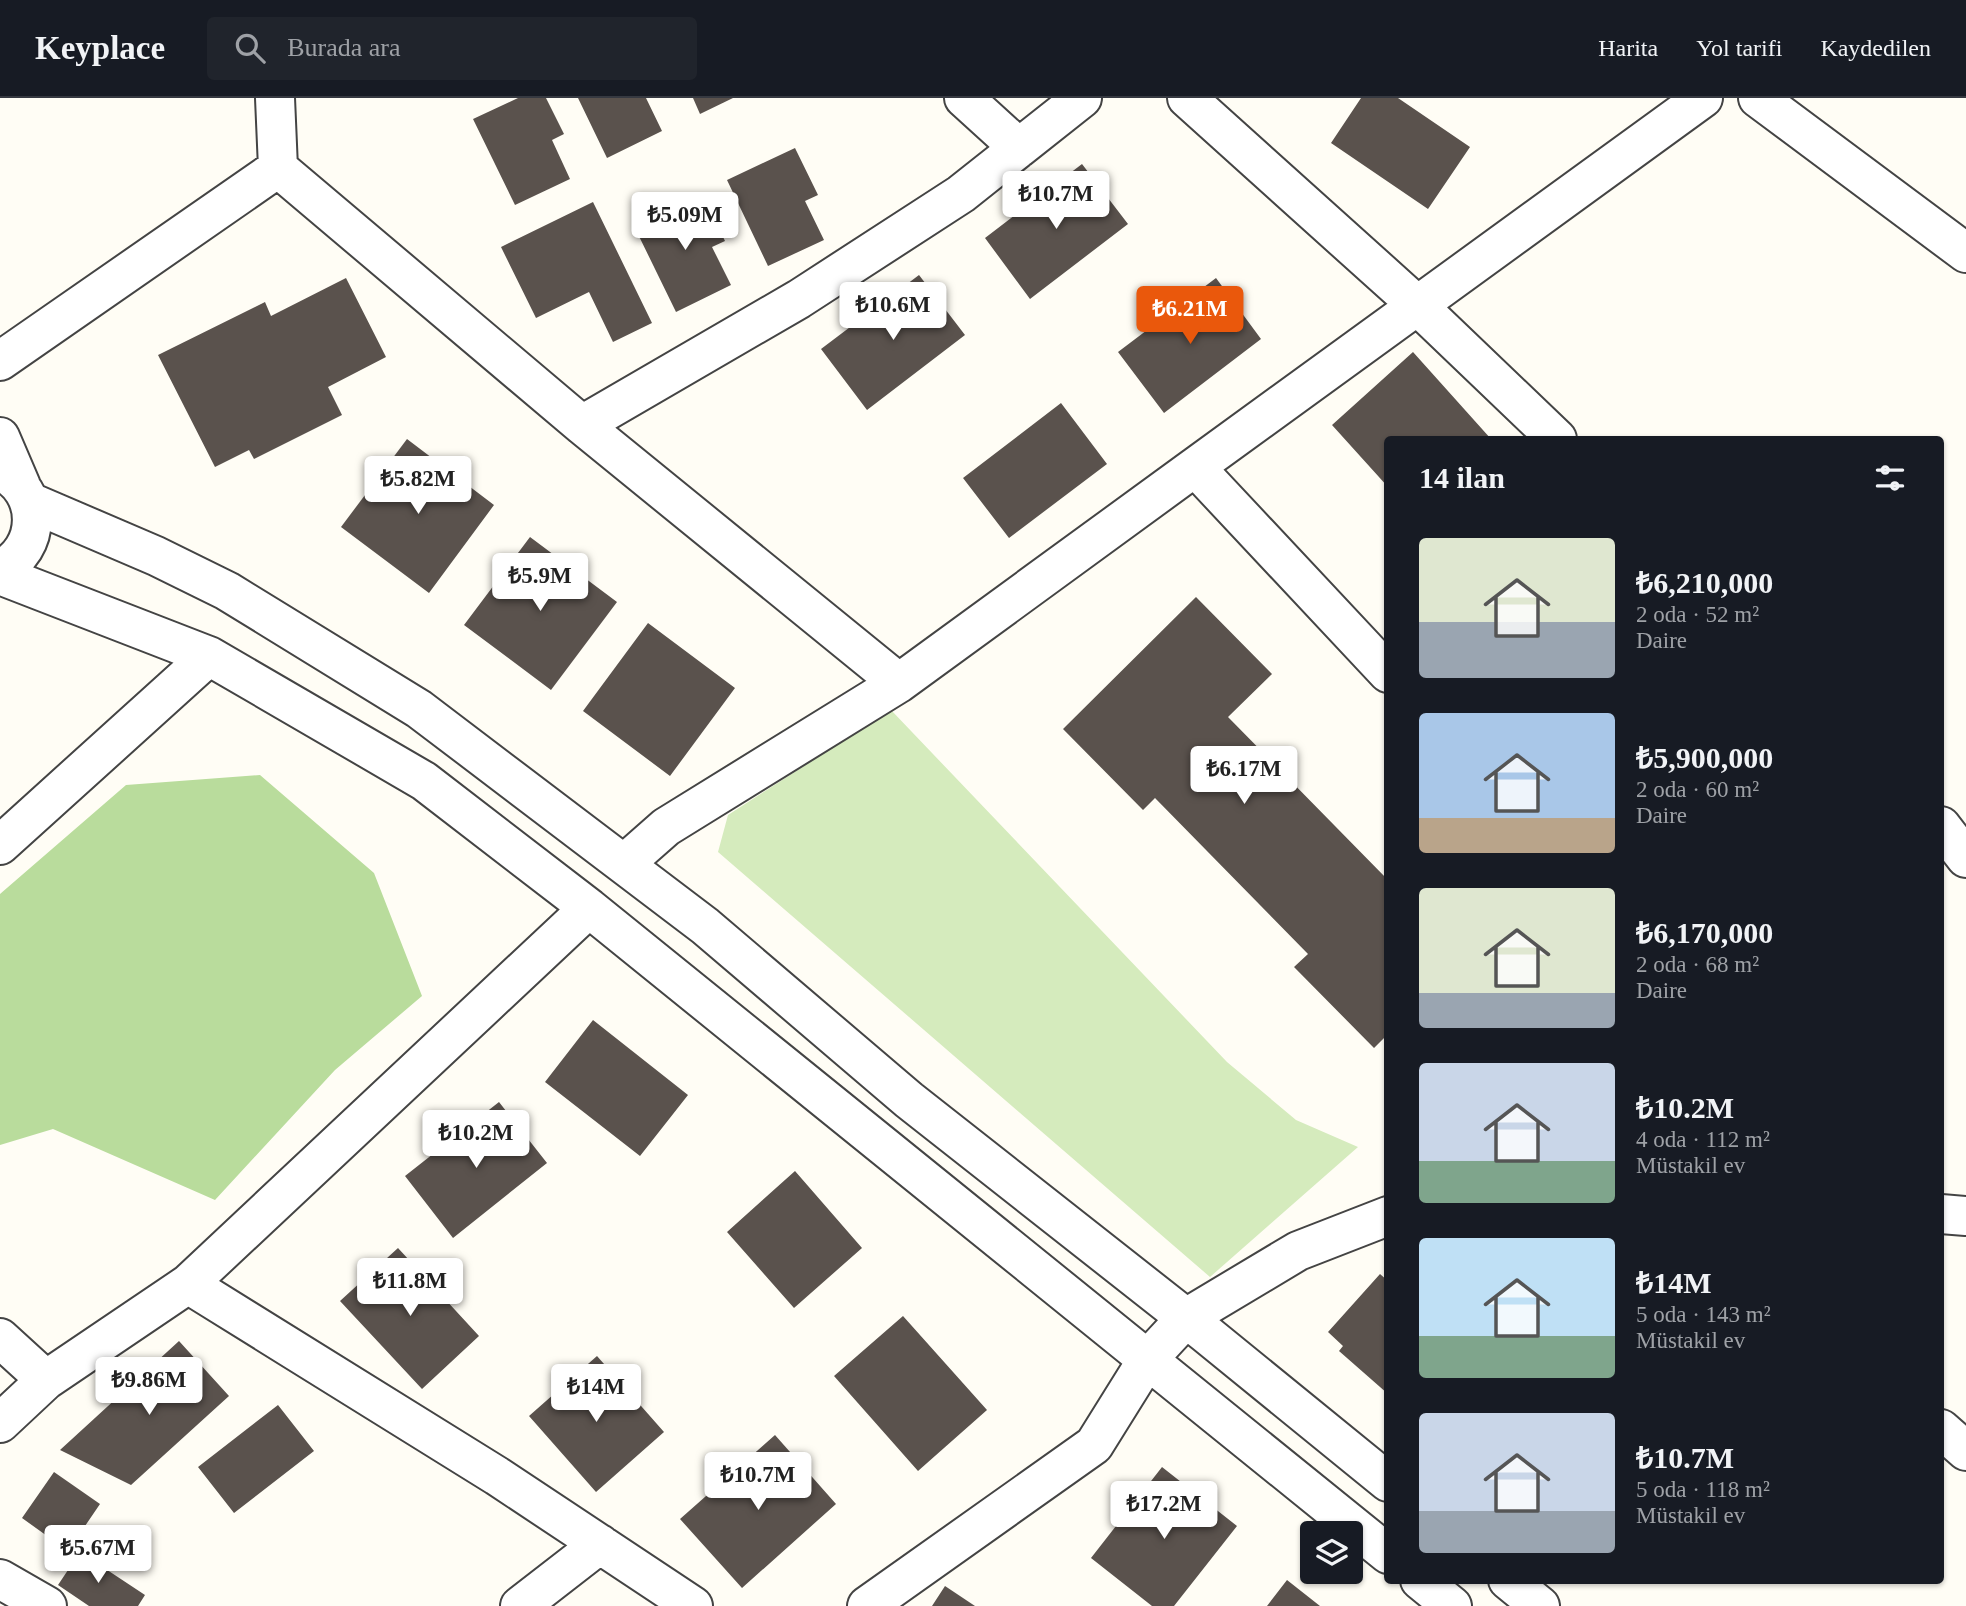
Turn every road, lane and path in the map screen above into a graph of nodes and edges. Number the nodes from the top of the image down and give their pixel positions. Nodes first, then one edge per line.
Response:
1 (275, 98) edge
2 (964, 98) edge
3 (1082, 98) edge
4 (1187, 98) edge
5 (1703, 98) edge
6 (1758, 98) edge
7 (1018, 148) junction
8 (278, 168) junction
9 (1966, 253) edge
10 (1416, 306) junction
11 (0, 361) edge
12 (582, 425) junction
13 (1555, 436) edge
14 (0, 437) edge
15 (1195, 467) junction
16 (17, 486) edge
17 (0, 569) edge
18 (0, 575) edge
19 (209, 656) junction
20 (1384, 669) edge
21 (899, 683) junction
22 (1944, 830) edge
23 (0, 845) edge
24 (1966, 858) edge
25 (624, 864) junction
26 (589, 908) junction
27 (1944, 1214) edge
28 (1966, 1216) edge
29 (1384, 1218) edge
30 (188, 1284) junction
31 (1186, 1318) junction
32 (0, 1338) edge
33 (1147, 1360) junction
34 (46, 1380) junction
35 (0, 1423) edge
36 (1944, 1432) edge
37 (1966, 1451) edge
38 (1384, 1479) edge
39 (600, 1544) junction
40 (1384, 1551) edge
41 (0, 1579) edge
42 (1425, 1584) edge
43 (1513, 1584) edge
44 (47, 1606) edge
45 (520, 1606) edge
46 (693, 1606) edge
47 (867, 1606) edge
48 (1452, 1606) edge
49 (1539, 1606) edge

1 - 8 street
2 - 7 street
3 - 7 street
4 - 10 street
5 - 10 street
6 - 9 street
7 - 12 street
8 - 11 street
8 - 12 street
10 - 13 street
10 - 15 street
12 - 21 street
14 - 16 street
15 - 20 street
15 - 21 street
16 - 17 street
16 - 25 street
18 - 19 street
19 - 23 street
19 - 26 street
21 - 25 street
22 - 24 street
25 - 31 street
26 - 30 street
26 - 33 street
27 - 28 street
29 - 31 street
30 - 34 street
30 - 39 street
31 - 33 street
31 - 38 street
32 - 34 street
33 - 40 street
33 - 47 street
34 - 35 street
36 - 37 street
39 - 45 street
39 - 46 street
41 - 44 street
42 - 48 street
43 - 49 street

